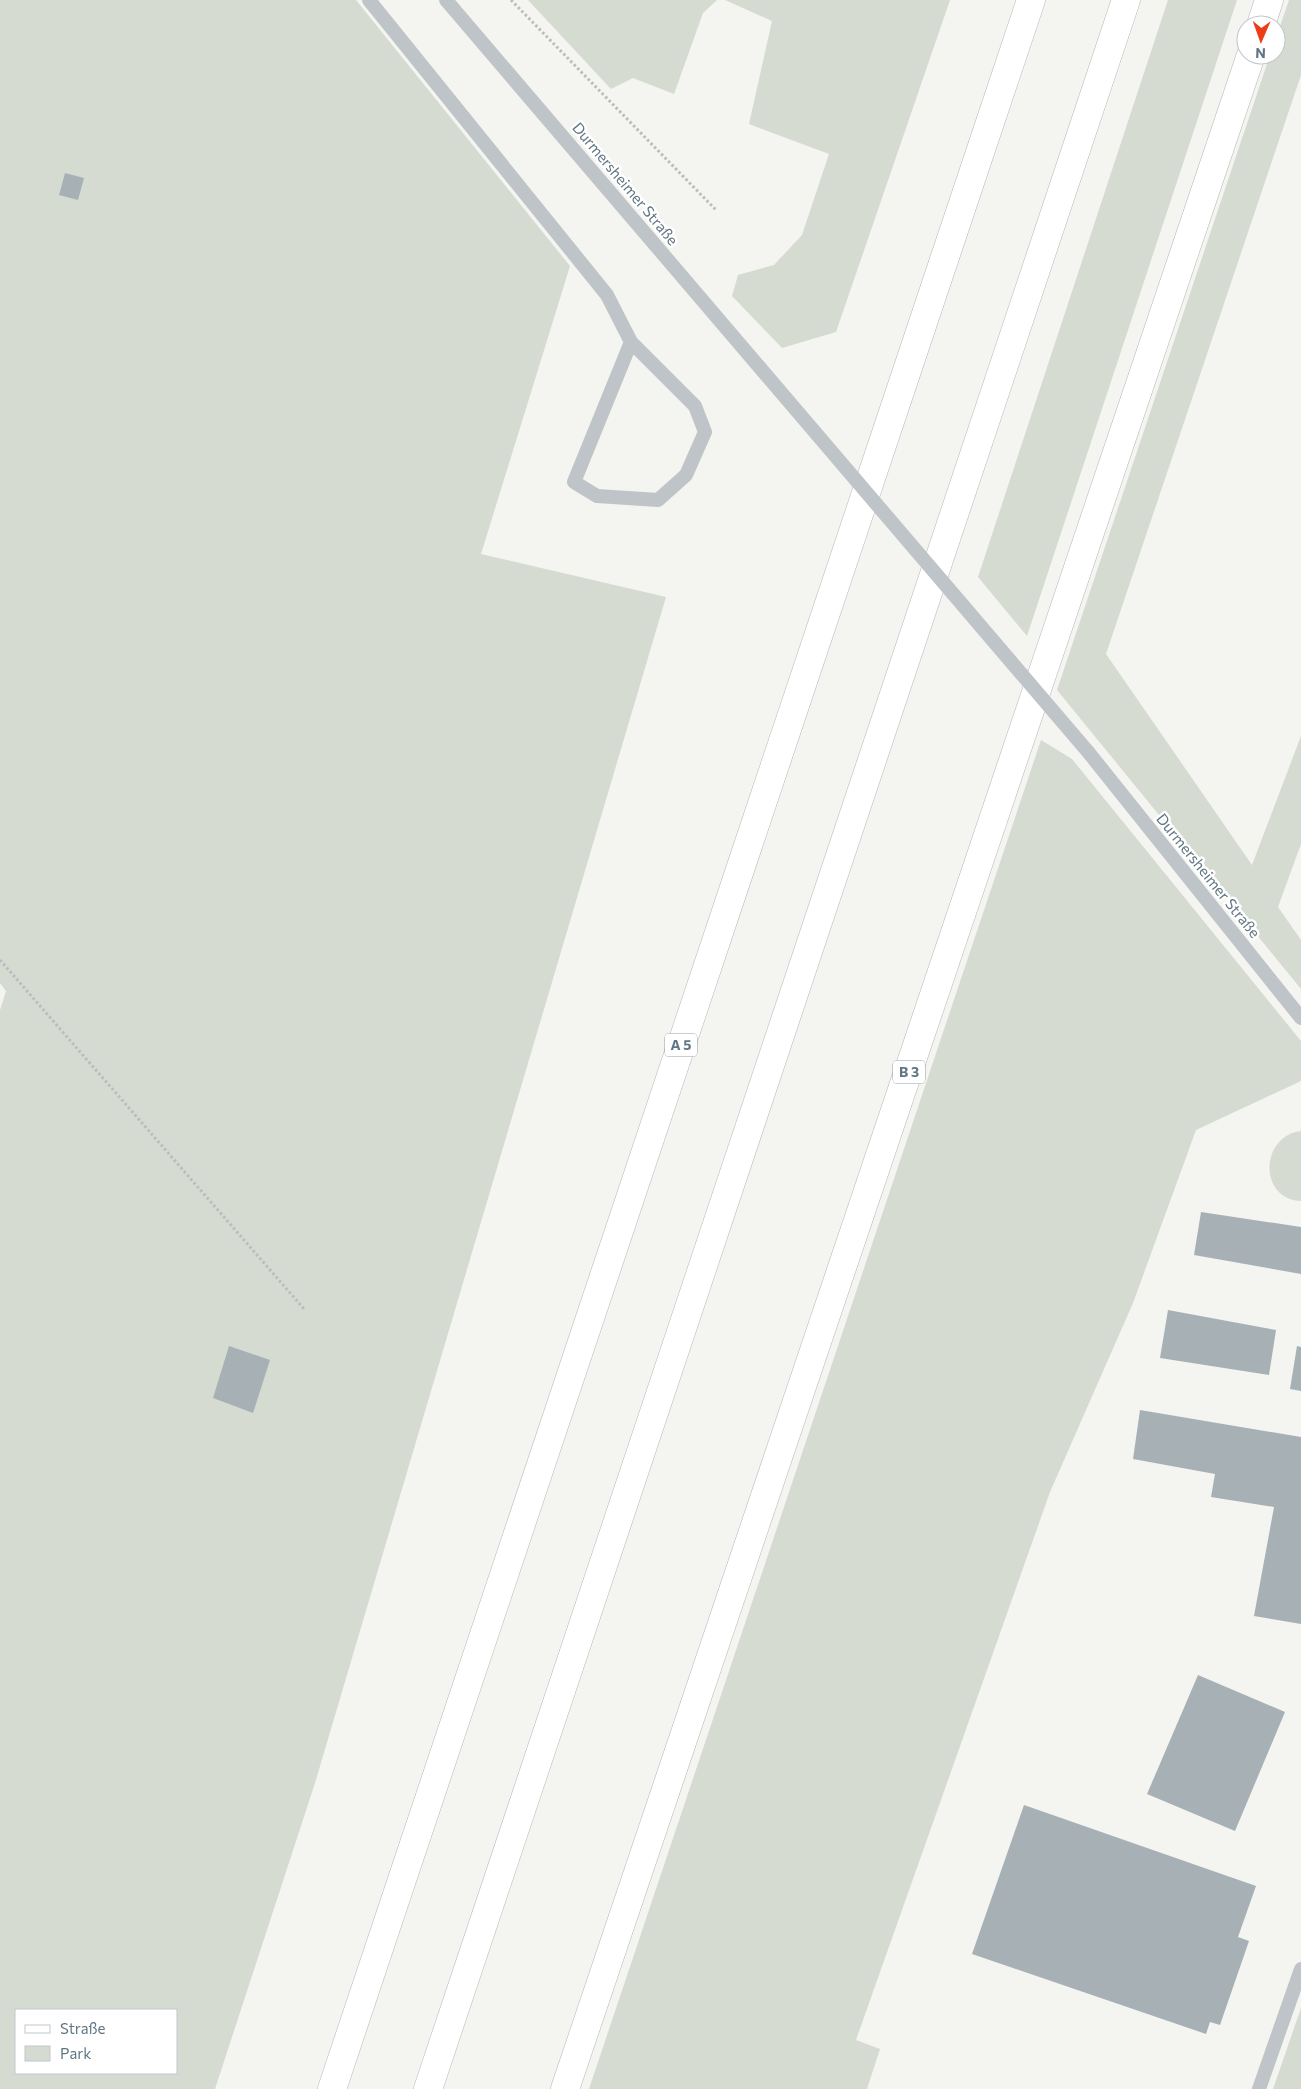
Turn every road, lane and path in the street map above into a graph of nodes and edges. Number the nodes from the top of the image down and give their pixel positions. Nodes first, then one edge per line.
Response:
1 (370, 0) edge
2 (446, 0) edge
3 (511, 0) edge
4 (1030, 0) edge
5 (1126, 0) edge
6 (1269, 0) edge
7 (1264, 15) edge
8 (1248, 65) edge
9 (716, 210) dead end
10 (631, 342) junction
11 (0, 960) edge
12 (1301, 1018) edge
13 (305, 1310) dead end
14 (1301, 1969) edge
15 (332, 2089) edge
16 (428, 2089) edge
17 (565, 2089) edge
18 (1259, 2089) edge

1 - 10 lane
2 - 12 lane, Durmersheimer Straße, bridge
3 - 9 path
4 - 15 main road, A 5
5 - 16 main road
6 - 7 main road
8 - 17 main road, B 3
10 - 10 lane
11 - 13 path
14 - 18 lane

